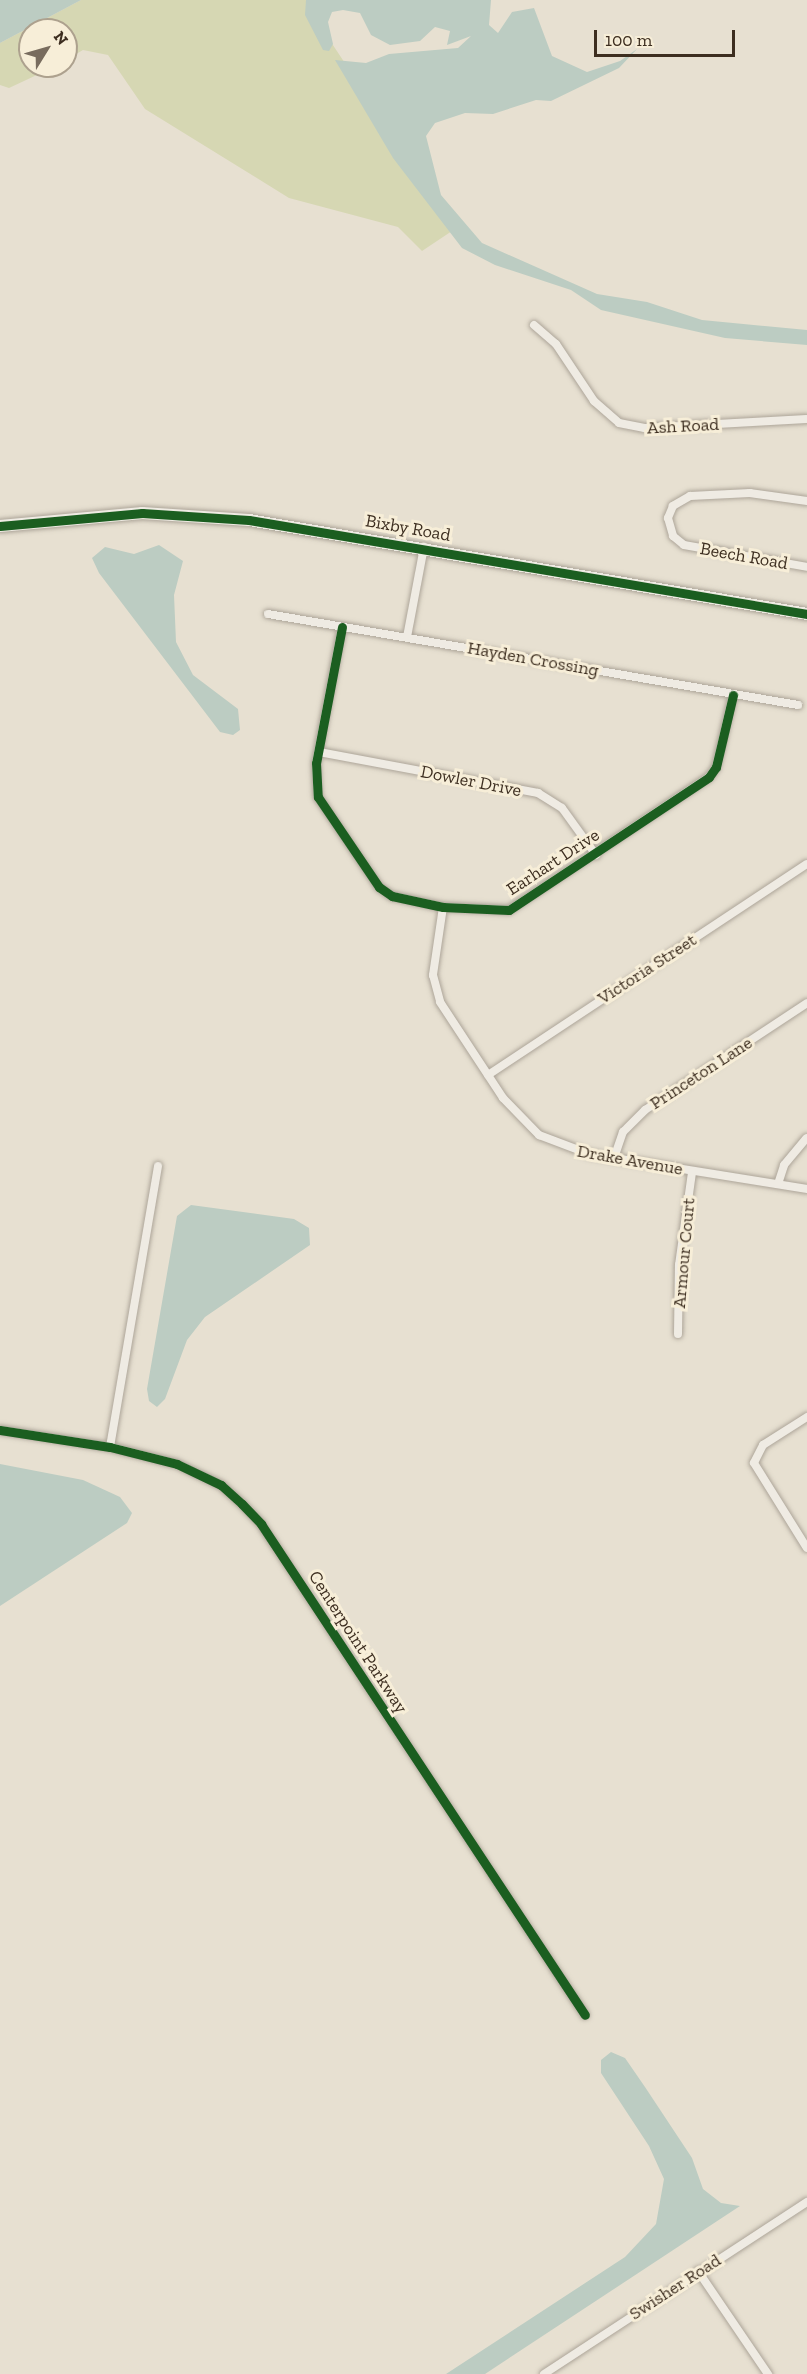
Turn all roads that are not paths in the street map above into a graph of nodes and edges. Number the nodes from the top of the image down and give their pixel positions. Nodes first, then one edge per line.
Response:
1 (534, 326) dead end
2 (807, 419) edge
3 (807, 501) edge
4 (0, 526) edge
5 (424, 547) junction
6 (807, 567) edge
7 (268, 614) dead end
8 (807, 614) edge
9 (342, 627) junction
10 (407, 637) junction
11 (733, 695) junction
12 (798, 705) dead end
13 (319, 752) junction
14 (596, 855) junction
15 (807, 864) edge
16 (443, 907) junction
17 (807, 1003) edge
18 (488, 1075) junction
19 (807, 1138) edge
20 (614, 1158) junction
21 (158, 1166) dead end
22 (692, 1172) junction
23 (778, 1184) junction
24 (807, 1189) edge
25 (678, 1334) dead end
26 (807, 1417) edge
27 (0, 1430) edge
28 (110, 1447) junction
29 (807, 1548) edge
30 (585, 2015) dead end
31 (807, 2202) edge
32 (698, 2271) junction
33 (544, 2374) edge
34 (768, 2374) edge

1 - 2 street, Ash Road
3 - 6 street, Beech Road
4 - 5 street, Bixby Road
5 - 8 street, Bixby Road
5 - 10 street
7 - 9 street, Hayden Crossing
9 - 10 street, Hayden Crossing
9 - 13 street, Earhart Drive
10 - 11 street, Hayden Crossing
11 - 12 street, Hayden Crossing
11 - 14 street, Earhart Drive
13 - 14 street, Dowler Drive
13 - 16 street, Earhart Drive
14 - 16 street, Earhart Drive
15 - 18 street, Victoria Street
16 - 18 street, Drake Avenue
17 - 20 street, Princeton Lane
18 - 20 street, Drake Avenue
19 - 23 street
20 - 22 street, Drake Avenue
21 - 28 street
22 - 23 street, Drake Avenue
22 - 25 street, Armour Court
23 - 24 street, Drake Avenue
26 - 29 street
27 - 28 street, Centerpoint Parkway
28 - 30 street, Centerpoint Parkway
31 - 32 street, Swisher Road
32 - 33 street, Swisher Road
32 - 34 street

